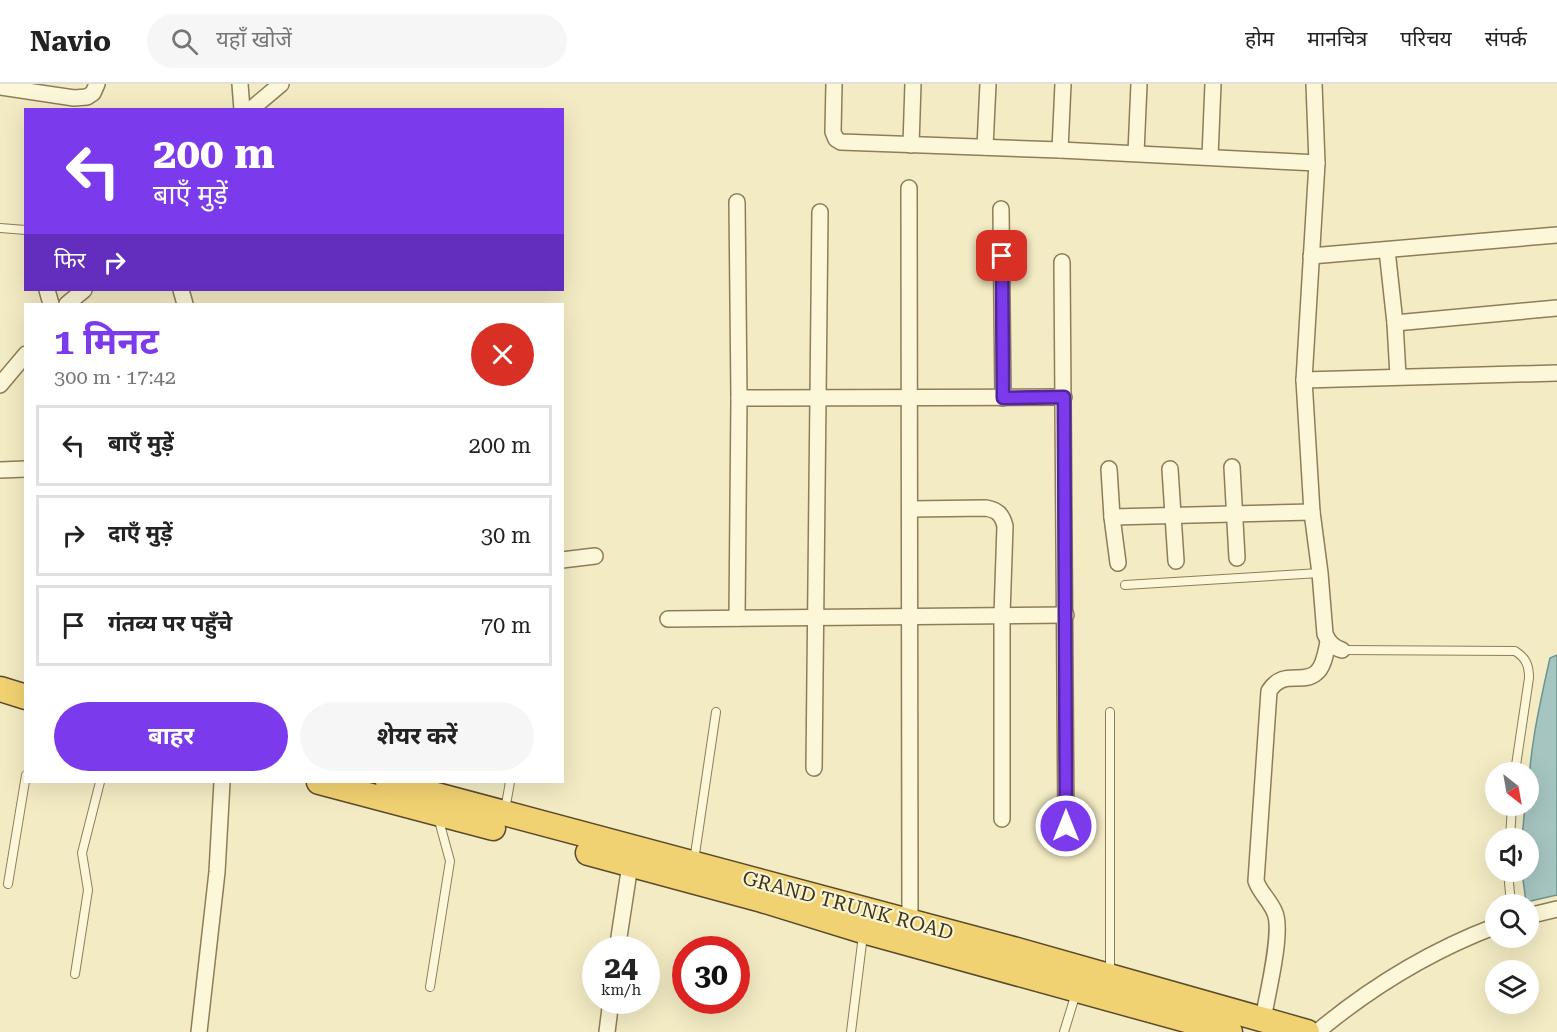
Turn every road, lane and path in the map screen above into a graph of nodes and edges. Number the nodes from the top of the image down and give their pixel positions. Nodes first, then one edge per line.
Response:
1 (96, 84) edge
2 (240, 84) edge
3 (281, 84) edge
4 (834, 84) edge
5 (913, 84) edge
6 (988, 84) edge
7 (1064, 84) edge
8 (1139, 84) edge
9 (1213, 84) edge
10 (1314, 84) edge
11 (0, 87) edge
12 (64, 103) edge
13 (242, 108) edge
14 (252, 108) edge
15 (911, 145) junction
16 (986, 147) junction
17 (1060, 150) junction
18 (1136, 153) junction
19 (1210, 157) junction
20 (1317, 163) junction
21 (909, 188) dead end
22 (737, 202) dead end
23 (1001, 209) dead end
24 (820, 212) dead end
25 (0, 228) edge
26 (24, 230) edge
27 (1557, 235) edge
28 (1387, 250) junction
29 (1311, 256) junction
30 (1062, 262) dead end
31 (83, 291) edge
32 (68, 303) edge
33 (1557, 308) edge
34 (1395, 323) junction
35 (24, 356) edge
36 (1557, 373) edge
37 (1398, 376) junction
38 (1304, 380) junction
39 (0, 385) edge
40 (818, 396) junction
41 (1064, 397) junction
42 (739, 398) junction
43 (910, 398) junction
44 (1003, 398) junction
45 (1232, 467) dead end
46 (24, 469) edge
47 (1109, 469) dead end
48 (0, 470) edge
49 (1170, 470) dead end
50 (910, 508) junction
51 (1312, 512) junction
52 (1235, 515) junction
53 (1174, 516) junction
54 (1112, 517) junction
55 (595, 556) dead end
56 (1237, 558) dead end
57 (564, 560) edge
58 (1176, 561) dead end
59 (1118, 563) dead end
60 (1320, 573) junction
61 (1125, 585) dead end
62 (909, 615) junction
63 (1002, 615) junction
64 (1066, 615) junction
65 (814, 616) junction
66 (736, 618) junction
67 (668, 619) dead end
68 (1328, 642) junction
69 (1342, 650) joint
70 (0, 672) edge
71 (24, 678) edge
72 (0, 689) edge
73 (24, 696) edge
74 (716, 712) dead end
75 (1110, 712) dead end
76 (1516, 762) edge
77 (814, 768) dead end
78 (25, 783) edge
79 (100, 783) edge
80 (222, 783) edge
81 (327, 783) edge
82 (391, 783) edge
83 (510, 783) edge
84 (434, 796) edge
85 (505, 814) junction
86 (1002, 819) dead end
87 (1066, 826) dead end
88 (693, 864) junction
89 (630, 865) junction
90 (8, 884) dead end
91 (1557, 909) edge
92 (1539, 913) edge
93 (910, 922) junction
94 (1485, 930) edge
95 (863, 931) junction
96 (619, 936) edge
97 (75, 974) dead end
98 (1110, 976) junction
99 (430, 987) dead end
100 (1077, 989) junction
101 (609, 1014) edge
102 (1263, 1019) junction
103 (1189, 1026) edge
104 (200, 1032) edge
105 (607, 1032) edge
106 (851, 1032) edge
107 (1064, 1032) edge
108 (1230, 1032) edge
109 (1307, 1032) edge
110 (1317, 1032) edge

1 - 12 street
2 - 13 street
3 - 14 street
4 - 15 street
5 - 15 street
6 - 16 street
7 - 17 street
8 - 18 street
9 - 19 street
10 - 20 street
11 - 12 street
15 - 16 street
16 - 17 street
17 - 18 street
18 - 19 street
19 - 20 street
20 - 29 street
21 - 43 street
22 - 42 street
23 - 44 street
24 - 40 street
25 - 26 lane
27 - 28 street
28 - 29 street
28 - 34 street
29 - 38 street
30 - 41 street
31 - 32 street
33 - 34 street
34 - 37 street
35 - 39 street
36 - 37 street
37 - 38 street
38 - 51 street
40 - 42 street
40 - 43 street
40 - 65 street
41 - 44 street
41 - 64 street
42 - 66 street
43 - 44 street
43 - 50 street
45 - 52 street
46 - 48 street
47 - 54 street
49 - 53 street
50 - 62 street
50 - 63 street
51 - 52 street
51 - 60 street
52 - 53 street
52 - 56 street
53 - 54 street
53 - 58 street
54 - 59 street
55 - 57 street
60 - 61 lane
60 - 68 street
62 - 63 street
62 - 65 street
62 - 93 street
63 - 64 street
63 - 86 street
64 - 87 street
65 - 66 street
65 - 77 street
66 - 67 street
68 - 69 street
68 - 102 street
69 - 76 lane
70 - 71 highway
72 - 73 highway
74 - 88 lane
75 - 98 lane
78 - 90 lane
79 - 97 lane
80 - 104 street
81 - 84 highway, GRAND TRUNK ROAD
82 - 84 highway, GRAND TRUNK ROAD
83 - 85 lane
84 - 85 highway, GRAND TRUNK ROAD
84 - 89 highway, GRAND TRUNK ROAD
84 - 99 lane
85 - 88 highway, GRAND TRUNK ROAD
88 - 93 highway, GRAND TRUNK ROAD
89 - 95 highway, GRAND TRUNK ROAD
89 - 96 street
91 - 92 street
93 - 98 highway, GRAND TRUNK ROAD
94 - 110 street
95 - 100 highway, GRAND TRUNK ROAD
95 - 106 lane
98 - 102 highway, GRAND TRUNK ROAD
100 - 103 highway, GRAND TRUNK ROAD
100 - 107 lane
101 - 105 street
102 - 109 highway, GRAND TRUNK ROAD
103 - 108 highway, GRAND TRUNK ROAD

